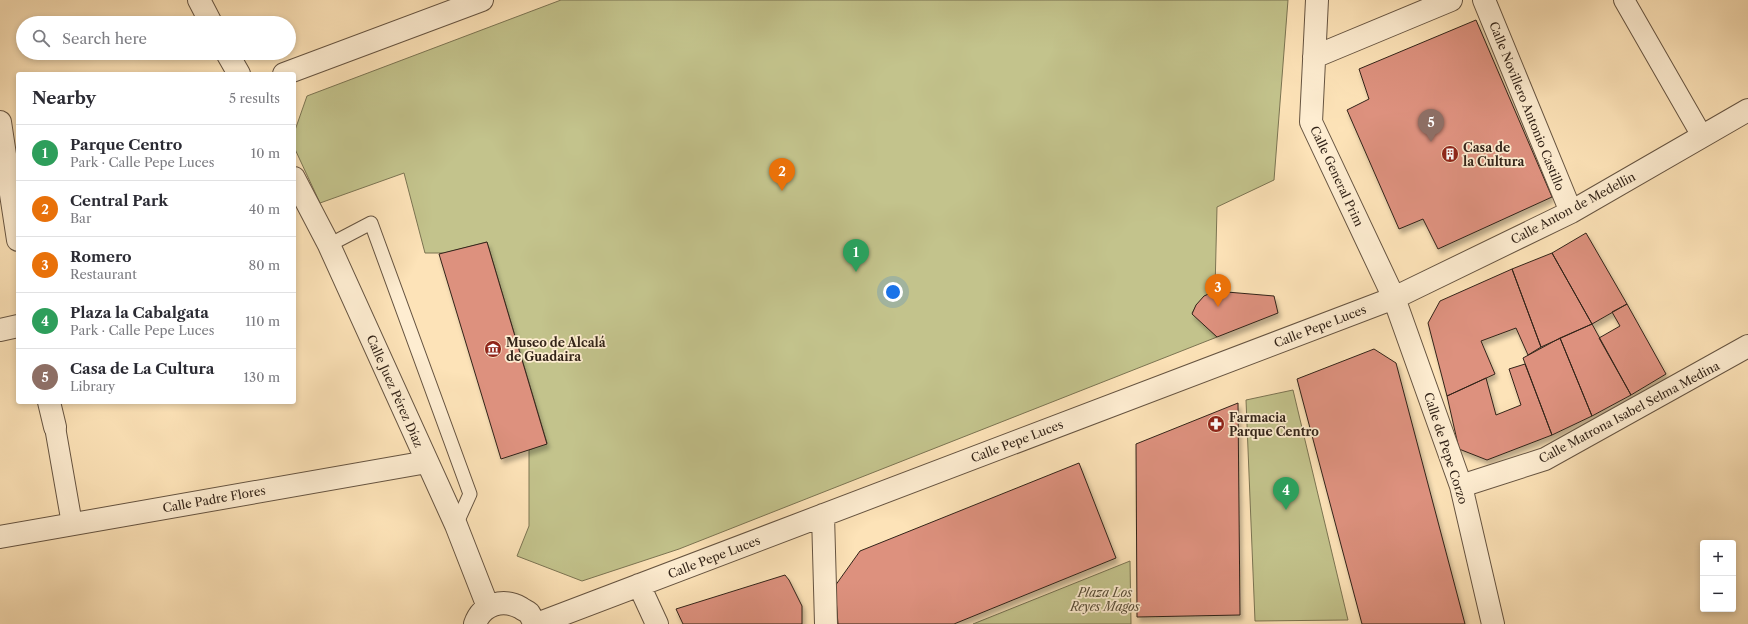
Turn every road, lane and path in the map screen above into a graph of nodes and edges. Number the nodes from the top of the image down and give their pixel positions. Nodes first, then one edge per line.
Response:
1 (199, 0) edge
2 (482, 0) edge
3 (1317, 0) edge
4 (1451, 0) edge
5 (1484, 0) edge
6 (1624, 0) edge
7 (207, 16) edge
8 (1314, 57) junction
9 (231, 60) edge
10 (238, 72) edge
11 (289, 72) edge
12 (1748, 110) edge
13 (0, 122) edge
14 (1702, 136) junction
15 (296, 182) edge
16 (1571, 212) junction
17 (16, 227) edge
18 (329, 245) junction
19 (1394, 298) junction
20 (16, 326) edge
21 (0, 330) edge
22 (1748, 346) edge
23 (49, 404) edge
24 (55, 427) joint
25 (427, 462) junction
26 (1461, 486) junction
27 (823, 515) junction
28 (72, 524) junction
29 (456, 525) junction
30 (0, 537) edge
31 (639, 585) junction
32 (488, 607) junction
33 (475, 624) edge
34 (536, 624) edge
35 (657, 624) edge
36 (826, 624) edge
37 (1493, 624) edge

1 - 7 street
2 - 11 street
3 - 8 street, Calle General Prim
4 - 8 street
5 - 16 street, Calle Novillero Antonio Castillo
6 - 14 street
8 - 19 street, Calle General Prim
9 - 10 street
12 - 14 street, Calle Anton de Medellin
13 - 17 street
14 - 16 street, Calle Anton de Medellin
15 - 18 street, Calle Juez Pérez Díaz
16 - 19 street, Calle Anton de Medellin
18 - 25 street, Calle Juez Pérez Díaz
18 - 29 lane
19 - 26 street, Calle de Pepe Corzo
19 - 27 street, Calle Pepe Luces
20 - 21 street
22 - 26 street, Calle Matrona Isabel Selma Medina
23 - 24 street
24 - 28 street
25 - 28 street, Calle Padre Flores
25 - 29 street, Calle Juez Pérez Díaz
26 - 37 street, Calle de Pepe Corzo
27 - 31 street, Calle Pepe Luces
27 - 36 street
28 - 30 street, Calle Padre Flores
29 - 32 street, Calle Juez Pérez Díaz
31 - 34 street, Calle Pepe Luces
31 - 35 street
32 - 33 street
32 - 34 street

